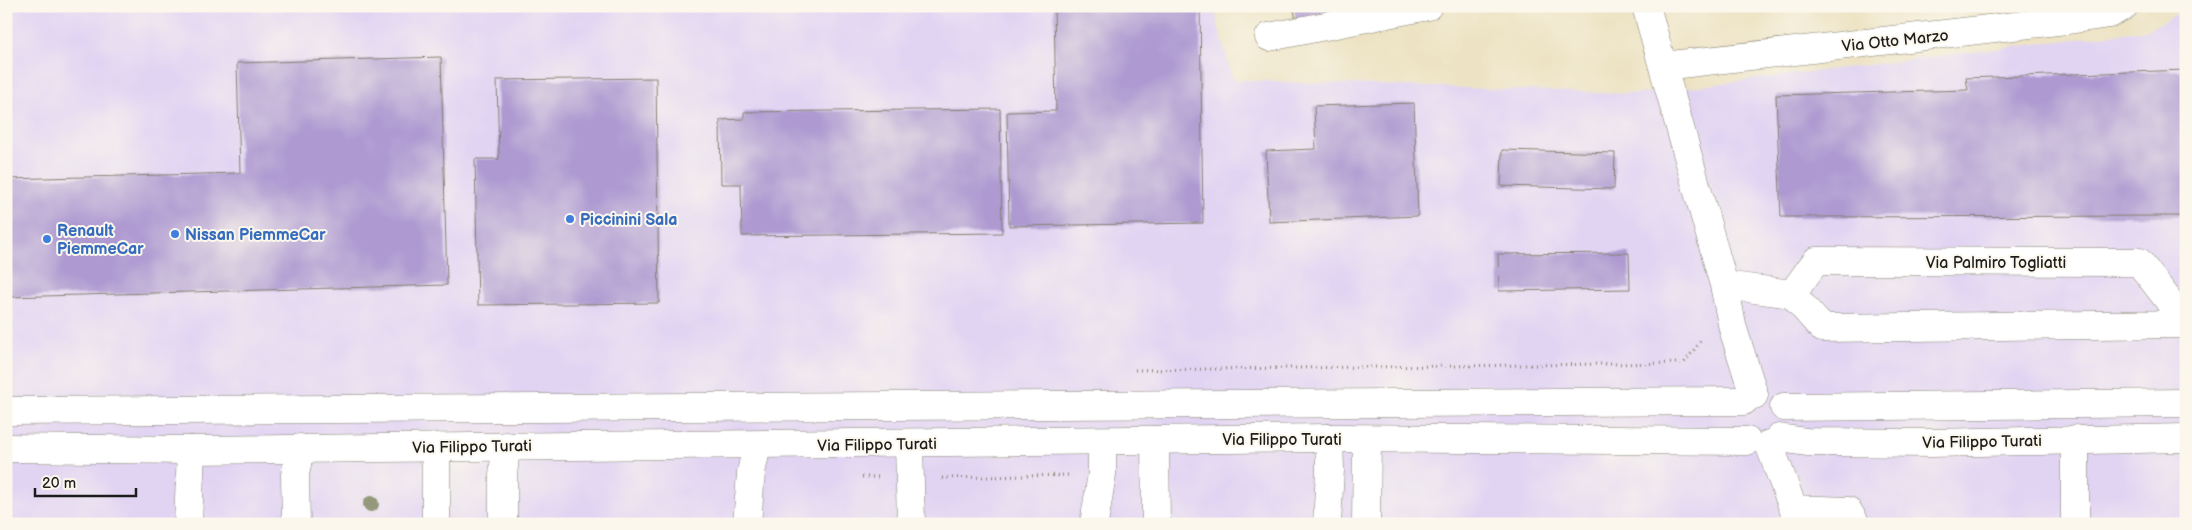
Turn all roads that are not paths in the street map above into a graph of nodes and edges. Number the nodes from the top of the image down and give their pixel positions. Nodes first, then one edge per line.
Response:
1 (1428, 6) edge
2 (1646, 6) edge
3 (2124, 6) edge
4 (1269, 37) dead end
5 (1663, 66) junction
6 (1724, 286) junction
7 (1792, 294) junction
8 (2186, 323) edge
9 (1749, 398) junction
10 (2186, 403) edge
11 (1784, 407) junction
12 (6, 411) edge
13 (1329, 438) junction
14 (2186, 438) edge
15 (1368, 439) junction
16 (2075, 439) junction
17 (1155, 440) junction
18 (1102, 441) junction
19 (1765, 441) junction
20 (909, 444) junction
21 (757, 445) junction
22 (506, 446) junction
23 (436, 447) junction
24 (6, 448) edge
25 (300, 448) junction
26 (191, 450) junction
27 (1796, 517) edge
28 (2075, 519) dead end
29 (188, 524) edge
30 (296, 524) edge
31 (436, 524) edge
32 (503, 524) edge
33 (747, 524) edge
34 (911, 524) edge
35 (1094, 524) edge
36 (1156, 524) edge
37 (1327, 524) edge
38 (1366, 524) edge
39 (1856, 524) edge

1 - 4 main road
2 - 5 main road
3 - 5 main road, Via Otto Marzo
5 - 6 main road
6 - 7 main road
6 - 9 main road
7 - 8 main road, Via Palmiro Togliatti
7 - 8 main road, Via Palmiro Togliatti
9 - 11 main road
9 - 12 main road
9 - 19 main road
10 - 11 main road
11 - 19 main road
13 - 15 main road, Via Filippo Turati
13 - 17 main road, Via Filippo Turati
13 - 37 main road
14 - 16 main road, Via Filippo Turati
15 - 19 main road, Via Filippo Turati
15 - 38 main road
16 - 19 main road, Via Filippo Turati
16 - 28 main road
17 - 18 main road, Via Filippo Turati
17 - 36 main road
18 - 20 main road, Via Filippo Turati
18 - 35 main road
19 - 27 main road
20 - 21 main road, Via Filippo Turati
20 - 34 main road
21 - 22 main road, Via Filippo Turati
21 - 33 main road
22 - 23 main road, Via Filippo Turati
22 - 32 main road
23 - 25 main road, Via Filippo Turati
23 - 31 main road
24 - 26 main road, Via Filippo Turati
25 - 26 main road, Via Filippo Turati
25 - 30 main road
26 - 29 main road
27 - 39 main road

